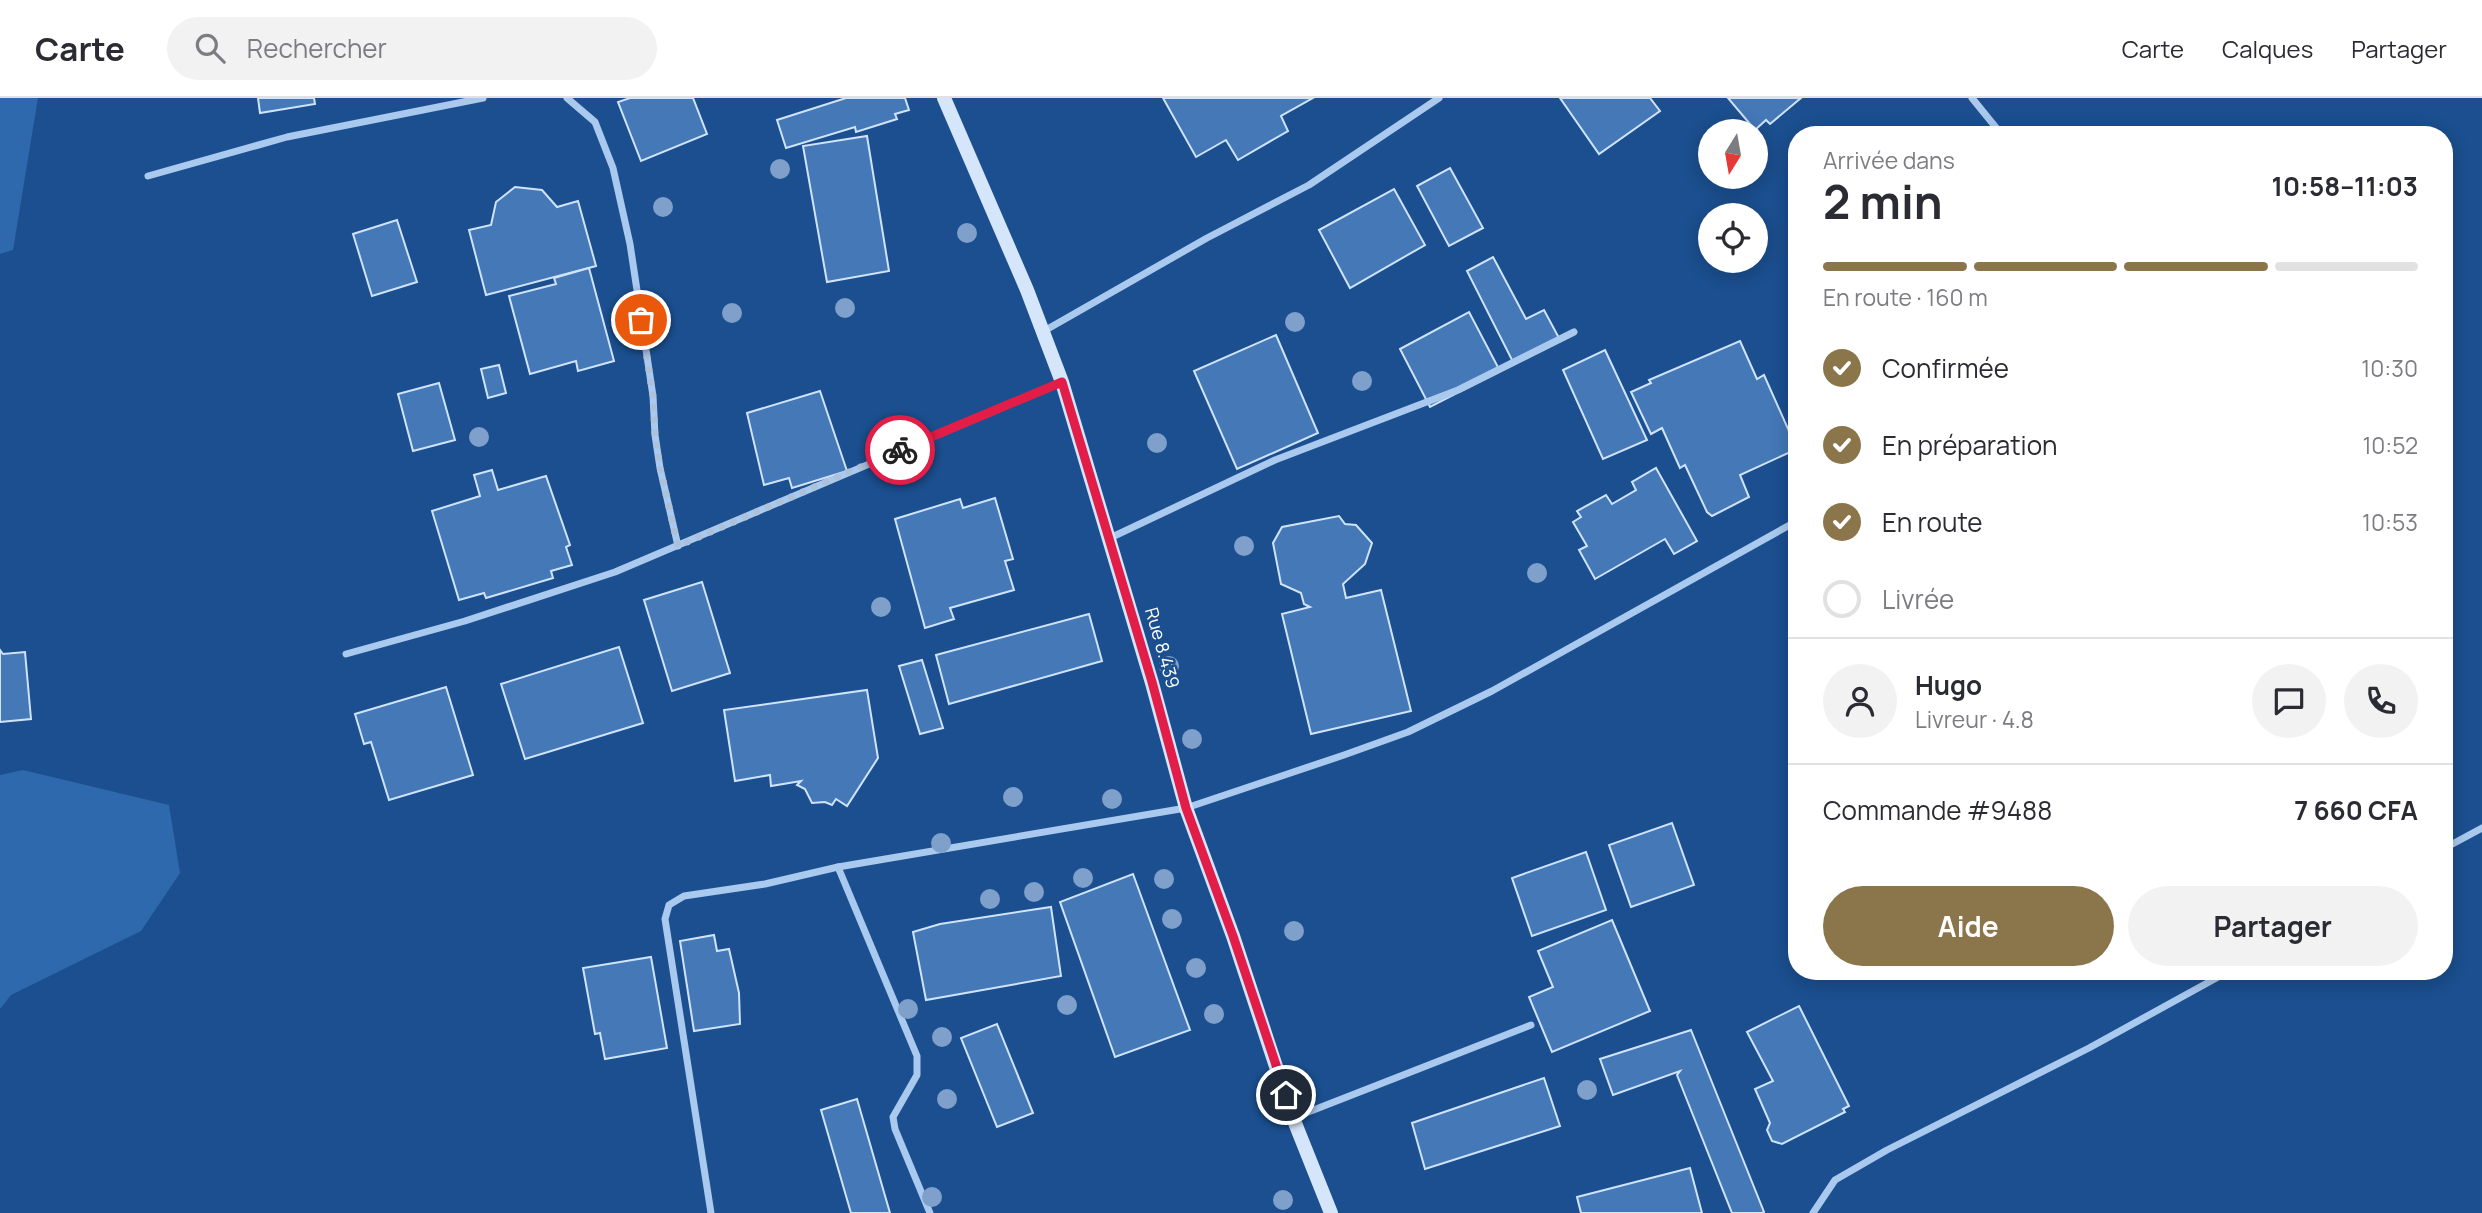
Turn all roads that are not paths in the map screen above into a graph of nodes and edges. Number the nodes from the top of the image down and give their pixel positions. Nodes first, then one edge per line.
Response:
1 (483, 98) edge
2 (567, 98) edge
3 (944, 98) edge
4 (1439, 98) edge
5 (1972, 98) edge
6 (1995, 126) edge
7 (148, 176) dead end
8 (1044, 331) junction
9 (1574, 332) dead end
10 (1062, 382) junction
11 (1788, 526) edge
12 (1110, 538) junction
13 (678, 546) junction
14 (346, 653) dead end
15 (1186, 808) junction
16 (2482, 828) edge
17 (2453, 844) edge
18 (838, 867) junction
19 (2214, 980) edge
20 (1531, 1025) dead end
21 (1293, 1118) junction
22 (711, 1213) edge
23 (930, 1213) edge
24 (1331, 1213) edge
25 (1813, 1213) edge

1 - 7 street
2 - 13 street
3 - 8 street, Rue 8.439
4 - 8 street
5 - 6 street
8 - 10 street, Rue 8.439
9 - 12 street
10 - 12 street, Rue 8.439
10 - 13 street
11 - 15 street
12 - 15 street, Rue 8.439
13 - 14 street
15 - 18 street
15 - 21 street, Rue 8.439
16 - 17 street
18 - 22 street
18 - 23 street
19 - 25 street
20 - 21 street
21 - 24 street, Rue 8.439

